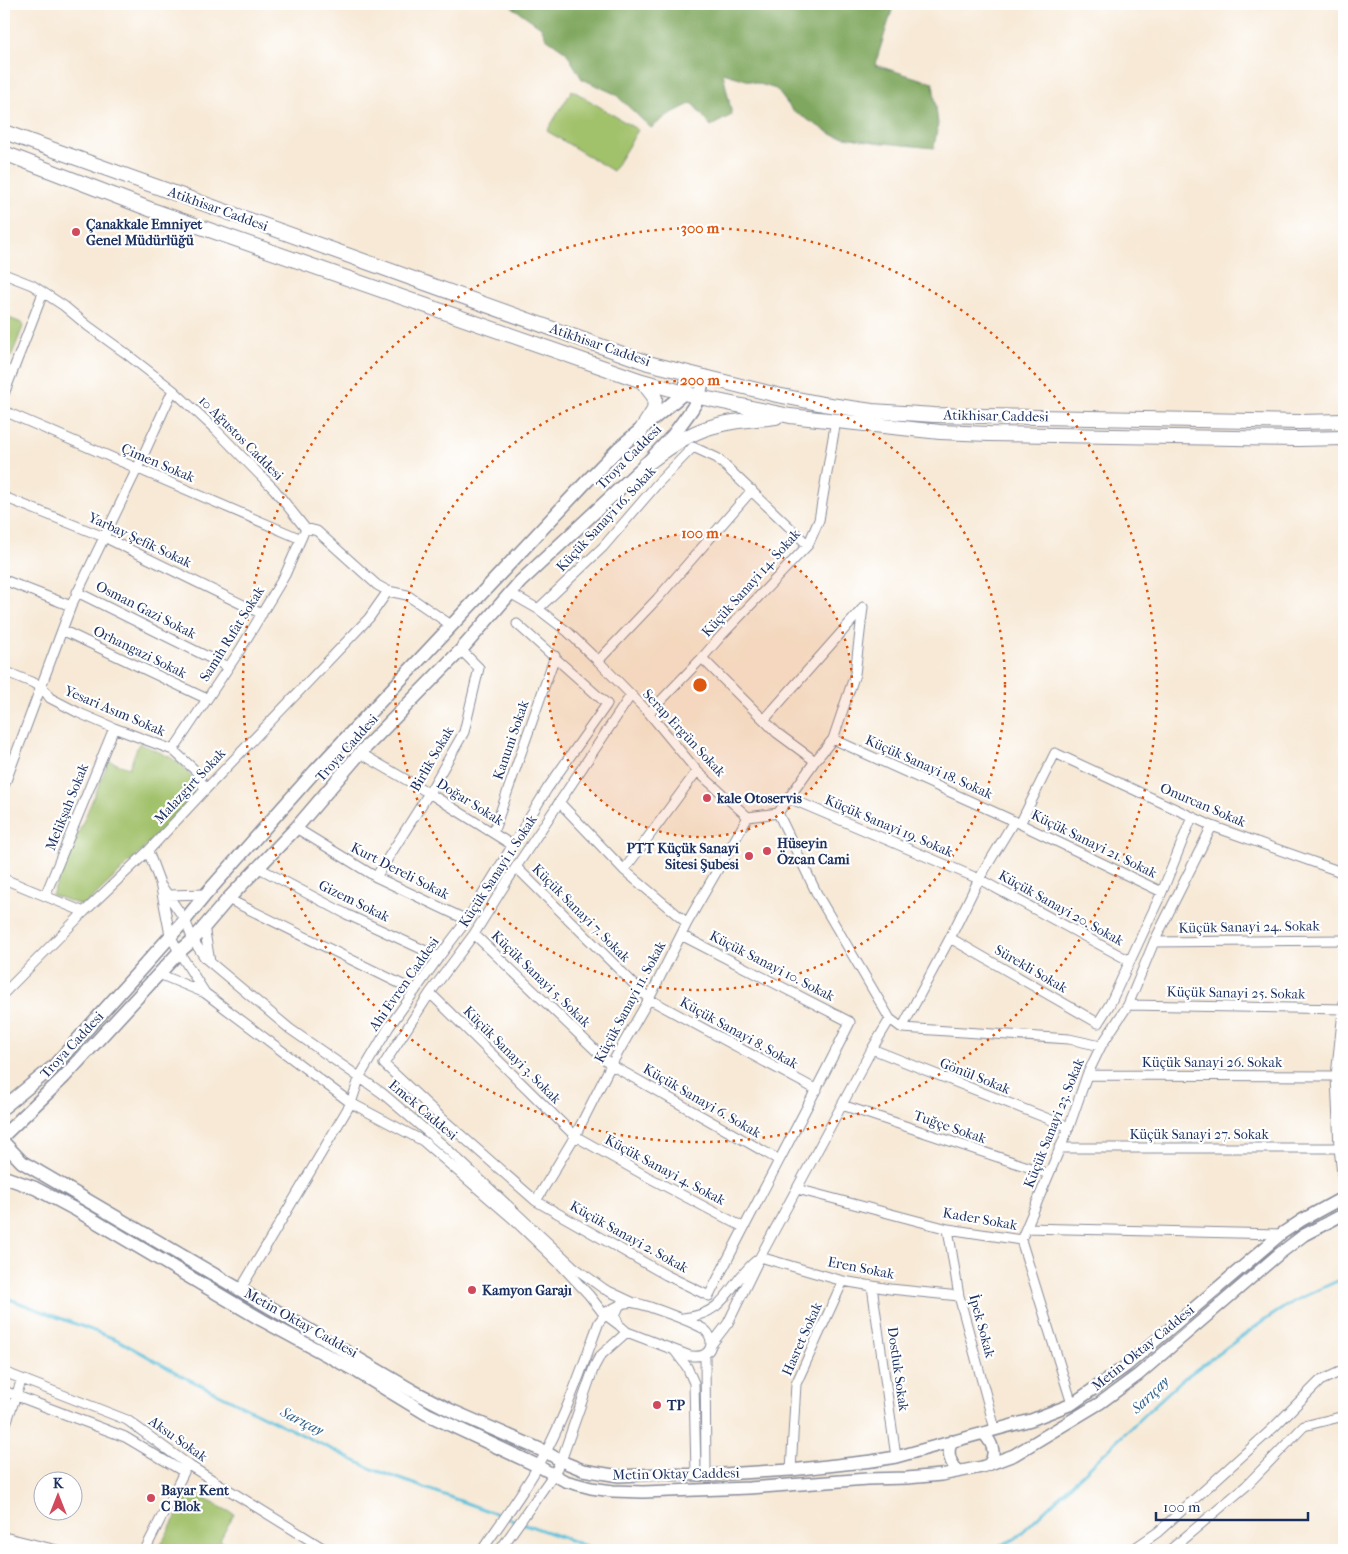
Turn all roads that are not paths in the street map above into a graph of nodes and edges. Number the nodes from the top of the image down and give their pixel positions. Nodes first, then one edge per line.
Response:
1 (4, 132) edge
2 (4, 154) edge
3 (4, 274) edge
4 (43, 293) junction
5 (689, 374) junction
6 (704, 378) junction
7 (642, 381) junction
8 (173, 390) junction
9 (684, 393) junction
10 (4, 394) edge
11 (699, 397) junction
12 (4, 411) edge
13 (790, 416) junction
14 (836, 420) junction
15 (1344, 420) edge
16 (640, 432) junction
17 (1344, 438) edge
18 (645, 465) junction
19 (137, 469) junction
20 (752, 490) junction
21 (4, 498) edge
22 (306, 528) junction
23 (104, 537) junction
24 (301, 539) junction
25 (808, 545) junction
26 (4, 580) edge
27 (388, 591) junction
28 (77, 592) junction
29 (510, 593) junction
30 (71, 606) junction
31 (538, 609) junction
32 (262, 614) junction
33 (516, 624) dead end
34 (451, 625) junction
35 (62, 630) junction
36 (461, 650) junction
37 (555, 656) junction
38 (702, 658) junction
39 (598, 661) junction
40 (228, 667) junction
41 (4, 671) edge
42 (41, 686) junction
43 (631, 695) junction
44 (207, 699) junction
45 (649, 713) junction
46 (764, 720) junction
47 (114, 728) junction
48 (833, 739) junction
49 (173, 750) junction
50 (360, 753) junction
51 (815, 761) junction
52 (697, 771) junction
53 (4, 786) edge
54 (205, 790) junction
55 (429, 793) junction
56 (789, 798) junction
57 (559, 802) junction
58 (778, 813) junction
59 (748, 817) junction
60 (1192, 817) junction
61 (1017, 822) junction
62 (1212, 826) junction
63 (296, 828) junction
64 (493, 833) junction
65 (512, 845) junction
66 (148, 851) junction
67 (516, 867) junction
68 (259, 868) junction
69 (624, 870) junction
70 (1344, 873) edge
71 (376, 877) junction
72 (4, 879) edge
73 (979, 879) junction
74 (160, 883) junction
75 (1162, 892) junction
76 (206, 894) junction
77 (45, 896) junction
78 (168, 896) junction
79 (228, 899) junction
80 (84, 912) junction
81 (185, 920) junction
82 (467, 920) junction
83 (687, 923) junction
84 (204, 926) junction
85 (474, 934) junction
86 (170, 935) junction
87 (681, 935) junction
88 (950, 938) junction
89 (193, 940) junction
90 (1344, 940) edge
91 (1154, 942) junction
92 (179, 952) junction
93 (439, 957) junction
94 (1130, 961) junction
95 (210, 962) junction
96 (159, 974) junction
97 (415, 991) junction
98 (4, 993) edge
99 (205, 993) junction
100 (430, 993) junction
101 (649, 999) junction
102 (1344, 1002) edge
103 (1128, 1005) junction
104 (1344, 1009) edge
105 (890, 1019) junction
106 (902, 1028) junction
107 (1101, 1046) junction
108 (872, 1049) junction
109 (611, 1065) junction
110 (1087, 1075) junction
111 (360, 1076) junction
112 (1336, 1076) junction
113 (817, 1090) junction
114 (351, 1103) junction
115 (842, 1105) junction
116 (4, 1107) edge
117 (1068, 1127) junction
118 (4, 1135) edge
119 (575, 1136) junction
120 (4, 1143) edge
121 (1059, 1148) junction
122 (1339, 1148) junction
123 (778, 1160) junction
124 (1049, 1174) junction
125 (4, 1177) edge
126 (797, 1189) junction
127 (1344, 1190) edge
128 (1344, 1197) edge
129 (536, 1201) junction
130 (1344, 1214) edge
131 (744, 1227) junction
132 (1026, 1228) junction
133 (948, 1229) junction
134 (1281, 1234) junction
135 (1021, 1240) junction
136 (760, 1257) junction
137 (843, 1281) junction
138 (872, 1286) junction
139 (240, 1290) junction
140 (959, 1296) junction
141 (624, 1303) junction
142 (634, 1303) junction
143 (605, 1314) junction
144 (680, 1319) junction
145 (619, 1325) junction
146 (627, 1332) junction
147 (711, 1345) junction
148 (674, 1351) junction
149 (705, 1354) junction
150 (1344, 1370) edge
151 (4, 1372) edge
152 (22, 1378) junction
153 (4, 1391) edge
154 (16, 1396) junction
155 (1072, 1404) junction
156 (1344, 1416) edge
157 (4, 1429) edge
158 (995, 1430) junction
159 (983, 1433) junction
160 (952, 1441) junction
161 (546, 1452) junction
162 (896, 1457) junction
163 (561, 1461) junction
164 (989, 1464) junction
165 (536, 1470) junction
166 (791, 1470) junction
167 (959, 1471) junction
168 (701, 1474) junction
169 (552, 1477) junction
170 (4, 1537) edge
171 (57, 1550) edge
172 (145, 1550) edge
173 (326, 1550) edge
174 (482, 1550) edge
175 (500, 1550) edge
176 (1132, 1550) edge
177 (1170, 1550) edge

1 - 5 highway, Atikhisar Caddesi
2 - 7 highway, Atikhisar Caddesi
3 - 4 street, 10 Ağustos Caddesi
4 - 8 street, 10 Ağustos Caddesi
4 - 10 street
5 - 6 highway, Atikhisar Caddesi
5 - 9 main road
6 - 11 main road, Troya Caddesi
6 - 15 highway, Atikhisar Caddesi
7 - 9 highway, Atikhisar Caddesi
7 - 16 highway
8 - 19 street
8 - 22 street, 10 Ağustos Caddesi
9 - 11 highway, Atikhisar Caddesi
9 - 16 main road, Troya Caddesi
11 - 13 highway, Atikhisar Caddesi
11 - 18 main road, Troya Caddesi
12 - 19 street, Çimen Sokak
13 - 14 highway, Atikhisar Caddesi
13 - 18 highway
14 - 17 highway, Atikhisar Caddesi
14 - 25 street, Küçük Sanayi 14. Sokak
16 - 34 main road, Troya Caddesi
18 - 29 main road, Troya Caddesi
19 - 23 street
19 - 24 street, Çimen Sokak
20 - 25 street
20 - 31 street, Küçük Sanayi 16. Sokak
20 - 39 street
21 - 23 street, Yarbay Şefik Sokak
22 - 24 street, Samih Rıfat Sokak
22 - 27 street, 10 Ağustos Caddesi
23 - 28 street
23 - 32 street, Yarbay Şefik Sokak
24 - 32 street, Samih Rıfat Sokak
25 - 38 street, Küçük Sanayi 14. Sokak
26 - 30 street
27 - 34 street, 10 Ağustos Caddesi
27 - 54 street, Malazgirt Sokak
28 - 30 street
28 - 40 street, Osman Gazi Sokak
29 - 31 street, Serap Ergün Sokak
29 - 36 main road, Troya Caddesi
30 - 35 street
31 - 39 street, Serap Ergün Sokak
32 - 40 street, Samih Rıfat Sokak
33 - 37 street
34 - 76 main road, Troya Caddesi
35 - 42 street
35 - 44 street, Orhangazi Sokak
36 - 50 main road, Troya Caddesi
36 - 55 street, Birlik Sokak
37 - 64 street, Kanuni Sokak
37 - 65 street, Ahi Evren Caddesi
38 - 45 street, Küçük Sanayi 14. Sokak
38 - 46 street
39 - 43 street, Serap Ergün Sokak
40 - 44 street, Samih Rıfat Sokak
41 - 42 street, Yesari Asım Sokak
42 - 47 street, Yesari Asım Sokak
42 - 53 street
43 - 45 street, Serap Ergün Sokak
43 - 57 street, Küçük Sanayi 1. Sokak
44 - 49 street, Samih Rıfat Sokak
45 - 52 street, Serap Ergün Sokak
46 - 48 street
46 - 51 street
47 - 49 street, Yesari Asım Sokak
47 - 77 street, Melikşah Sokak
48 - 51 street
48 - 61 street, Küçük Sanayi 18. Sokak
49 - 54 street, Yesari Asım Sokak
50 - 55 street, Doğar Sokak
50 - 63 main road, Troya Caddesi
51 - 56 street
52 - 59 street, Serap Ergün Sokak
52 - 69 street
54 - 66 street, Malazgirt Sokak
55 - 64 street, Doğar Sokak
55 - 71 street, Birlik Sokak
56 - 58 street
56 - 73 street, Küçük Sanayi 19. Sokak
57 - 67 street, Küçük Sanayi 1. Sokak
57 - 69 street
58 - 59 street
58 - 105 street
59 - 83 street, Küçük Sanayi 11. Sokak
60 - 61 street, Onurcan Sokak
60 - 62 street, Onurcan Sokak
60 - 75 street
61 - 73 street
61 - 75 street, Küçük Sanayi 21. Sokak
62 - 70 street, Onurcan Sokak
62 - 91 street
63 - 68 main road, Troya Caddesi
63 - 71 street, Kurt Dereli Sokak
64 - 65 street, Doğar Sokak
65 - 82 street, Ahi Evren Caddesi
66 - 74 street
66 - 80 street, Malazgirt Sokak
67 - 85 street, Küçük Sanayi 1. Sokak
67 - 101 street, Küçük Sanayi 7. Sokak
68 - 79 main road, Troya Caddesi
68 - 93 street, Gizem Sokak
69 - 83 street
71 - 82 street, Kurt Dereli Sokak
72 - 77 street
73 - 88 street
73 - 94 street, Küçük Sanayi 20. Sokak
74 - 78 street, Emek Caddesi
74 - 86 street
75 - 94 street
76 - 78 street
76 - 81 main road, Troya Caddesi
77 - 80 street
78 - 81 street, Emek Caddesi
79 - 84 main road, Troya Caddesi
79 - 97 street
80 - 98 street, Malazgirt Sokak
81 - 86 main road, Troya Caddesi
81 - 89 street, Emek Caddesi
82 - 93 street, Ahi Evren Caddesi
83 - 87 street, Küçük Sanayi 11. Sokak
84 - 89 main road, Troya Caddesi
84 - 95 street
85 - 100 street, Küçük Sanayi 1. Sokak
85 - 109 street, Küçük Sanayi 5. Sokak
86 - 92 street
86 - 116 main road, Troya Caddesi
87 - 101 street, Küçük Sanayi 11. Sokak
87 - 113 street, Küçük Sanayi 10. Sokak
88 - 94 street, Sürekli Sokak
88 - 106 street
89 - 92 main road, Troya Caddesi
89 - 95 street, Emek Caddesi
90 - 91 street, Küçük Sanayi 24. Sokak
91 - 103 street
92 - 96 main road, Troya Caddesi
92 - 99 street
93 - 97 street, Ahi Evren Caddesi
95 - 111 street, Emek Caddesi
96 - 99 street
96 - 118 main road, Troya Caddesi
97 - 111 street, Ahi Evren Caddesi
99 - 114 street
100 - 119 street, Küçük Sanayi 3. Sokak
100 - 129 street, Küçük Sanayi 1. Sokak
101 - 109 street, Küçük Sanayi 11. Sokak
101 - 113 street, Küçük Sanayi 8. Sokak
102 - 104 street
103 - 104 street, Küçük Sanayi 25. Sokak
103 - 107 street
104 - 112 street
105 - 106 street
105 - 108 street
106 - 107 street, Küçük Sanayi 23. Sokak
107 - 110 street, Küçük Sanayi 23. Sokak
108 - 115 street
108 - 117 street, Gönül Sokak
109 - 119 street, Küçük Sanayi 11. Sokak
109 - 123 street, Küçük Sanayi 6. Sokak
110 - 112 street, Küçük Sanayi 26. Sokak
110 - 117 street, Küçük Sanayi 23. Sokak
111 - 114 street, Ahi Evren Caddesi
111 - 142 street, Emek Caddesi
112 - 122 street
113 - 123 street
114 - 139 street, Ahi Evren Caddesi
114 - 143 street
115 - 124 street, Tuğçe Sokak
115 - 126 street
117 - 121 street, Küçük Sanayi 23. Sokak
119 - 129 street, Küçük Sanayi 11. Sokak
119 - 131 street, Küçük Sanayi 4. Sokak
120 - 139 main road, Metin Oktay Caddesi
121 - 122 street, Küçük Sanayi 27. Sokak
121 - 124 street, Küçük Sanayi 23. Sokak
122 - 127 street
123 - 131 street
124 - 132 street, Küçük Sanayi 23. Sokak
125 - 165 main road, Metin Oktay Caddesi
126 - 133 street, Kader Sokak
126 - 136 street
128 - 134 street, Metin Oktay Caddesi
129 - 131 street, Küçük Sanayi 2. Sokak
130 - 164 street, Metin Oktay Caddesi
132 - 134 street
132 - 135 street, Küçük Sanayi 23. Sokak
133 - 135 street, Kader Sokak
133 - 140 street, İpek Sokak
134 - 155 street, Metin Oktay Caddesi
135 - 155 street, Kader Sokak
136 - 137 street, Eren Sokak
136 - 144 street
136 - 147 street
137 - 138 street, Eren Sokak
137 - 166 street, Hasret Sokak
138 - 140 street, Eren Sokak
138 - 162 street, Dostluk Sokak
139 - 161 main road, Metin Oktay Caddesi
140 - 158 street, İpek Sokak
141 - 142 street
141 - 143 street
141 - 145 street
142 - 144 street
143 - 145 street
143 - 161 street
144 - 147 street
145 - 146 street
146 - 148 street
146 - 163 street
147 - 149 street
148 - 149 street
148 - 168 street
149 - 168 street
150 - 176 street
151 - 152 street, Aksu Sokak
152 - 154 street
152 - 173 street, Aksu Sokak
153 - 154 street, Aksu Sokak
154 - 157 street
154 - 172 street, Aksu Sokak
155 - 158 street, Metin Oktay Caddesi
156 - 177 street
158 - 159 street, Metin Oktay Caddesi
159 - 160 street, Metin Oktay Caddesi
159 - 164 street
160 - 162 street, Metin Oktay Caddesi
160 - 167 street
161 - 163 street, Metin Oktay Caddesi
161 - 165 street
162 - 166 street, Metin Oktay Caddesi
163 - 168 street, Metin Oktay Caddesi
163 - 169 street
164 - 167 street, Metin Oktay Caddesi
165 - 169 street, Metin Oktay Caddesi
165 - 174 street
166 - 168 street, Metin Oktay Caddesi
167 - 169 street, Metin Oktay Caddesi
169 - 175 street
170 - 171 street

